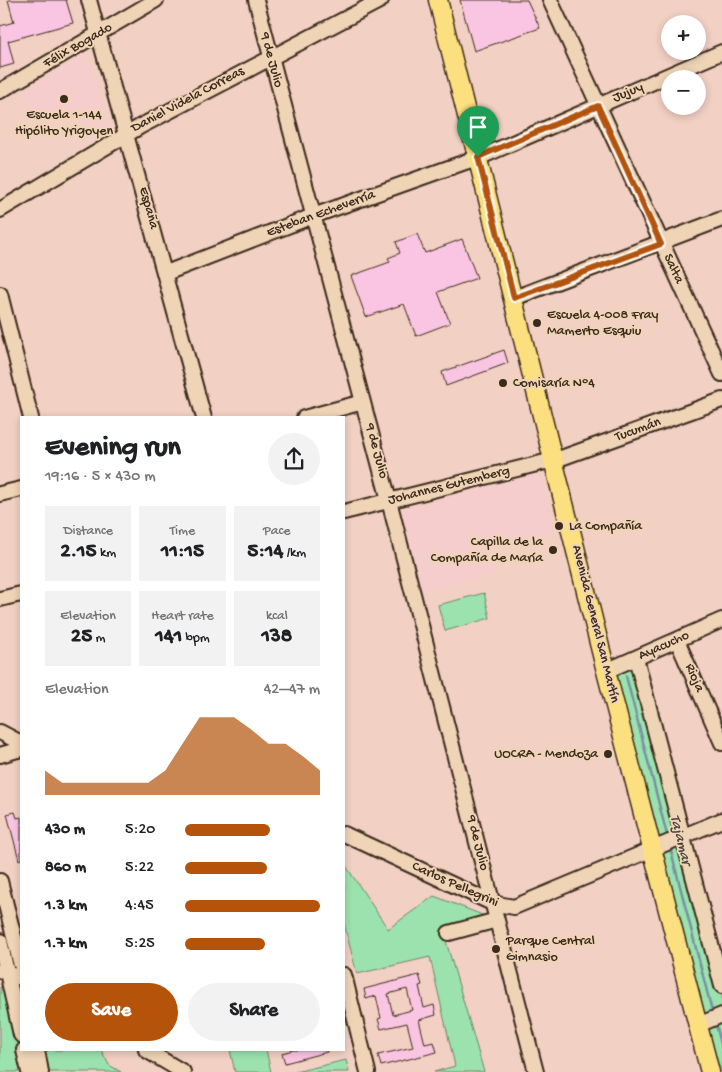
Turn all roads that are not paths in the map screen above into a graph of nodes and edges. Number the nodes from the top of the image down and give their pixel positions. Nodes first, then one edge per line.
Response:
1 (89, 0) edge
2 (156, 0) edge
3 (256, 0) edge
4 (381, 0) edge
5 (438, 0) edge
6 (550, 0) edge
7 (99, 34) junction
8 (722, 52) edge
9 (270, 56) junction
10 (0, 91) edge
11 (598, 106) junction
12 (127, 133) junction
13 (478, 157) junction
14 (0, 210) edge
15 (313, 216) junction
16 (722, 219) edge
17 (661, 244) junction
18 (166, 273) junction
19 (0, 294) edge
20 (514, 298) junction
21 (722, 374) edge
22 (722, 400) edge
23 (363, 402) junction
24 (30, 416) edge
25 (203, 416) edge
26 (311, 416) edge
27 (554, 459) junction
28 (20, 489) edge
29 (0, 494) edge
30 (389, 501) junction
31 (345, 512) edge
32 (20, 594) edge
33 (0, 599) edge
34 (722, 620) edge
35 (678, 640) junction
36 (636, 658) junction
37 (606, 671) junction
38 (0, 732) edge
39 (20, 742) edge
40 (722, 743) edge
41 (20, 749) edge
42 (0, 755) edge
43 (722, 820) edge
44 (345, 834) edge
45 (683, 837) junction
46 (652, 850) junction
47 (0, 881) edge
48 (492, 903) junction
49 (497, 920) junction
50 (449, 933) dead end
51 (0, 941) edge
52 (20, 961) edge
53 (4, 972) edge
54 (20, 978) edge
55 (345, 979) edge
56 (722, 986) edge
57 (722, 1015) edge
58 (698, 1025) junction
59 (20, 1031) edge
60 (24, 1051) edge
61 (37, 1051) edge
62 (148, 1051) edge
63 (29, 1072) edge
64 (41, 1072) edge
65 (183, 1072) edge
66 (368, 1072) edge
67 (536, 1072) edge
68 (710, 1072) edge

1 - 7 street, España
2 - 7 street, Félix Bogado
3 - 9 street, 9 de Julio
4 - 9 street, Daniel Videla Correas
5 - 13 main road, Avenida General San Martín
6 - 11 street, Salta
7 - 10 street, Félix Bogado
7 - 12 street, España
8 - 11 street, Jujuy
9 - 12 street, Daniel Videla Correas
9 - 15 street, 9 de Julio
11 - 13 street, Jujuy
11 - 17 street, Salta
12 - 14 street, Daniel Videla Correas
12 - 18 street, España
13 - 15 street, Esteban Echeverría
13 - 20 main road, Avenida General San Martín
15 - 18 street, Esteban Echeverría
15 - 23 street, 9 de Julio
16 - 17 street
17 - 20 street
17 - 21 street, Salta
18 - 25 street, España
19 - 24 street
20 - 27 main road, Avenida General San Martín
22 - 27 street, Tucumán
23 - 26 street
23 - 30 street, 9 de Julio
27 - 30 street, Johannes Gutemberg
27 - 37 main road, Avenida General San Martín
28 - 29 street
30 - 31 street, Johannes Gutemberg
30 - 48 street, 9 de Julio
32 - 33 street
34 - 35 street, Ayacucho
35 - 36 street, Ayacucho
35 - 40 street, Rioja
36 - 37 street, Ayacucho
36 - 45 street
37 - 46 main road, Avenida General San Martín
38 - 39 street
41 - 42 street
43 - 45 street, Carlos Pellegrini
44 - 48 street, Carlos Pellegrini
45 - 46 street, Carlos Pellegrini
45 - 56 street
46 - 48 street, Carlos Pellegrini
46 - 58 main road, Avenida General San Martín
47 - 52 street
48 - 49 street, 9 de Julio
49 - 50 street
49 - 67 street
51 - 53 street
53 - 54 street
53 - 59 street
55 - 66 street
57 - 58 street
58 - 68 main road, Avenida General San Martín
60 - 63 street
61 - 64 street
62 - 65 street

